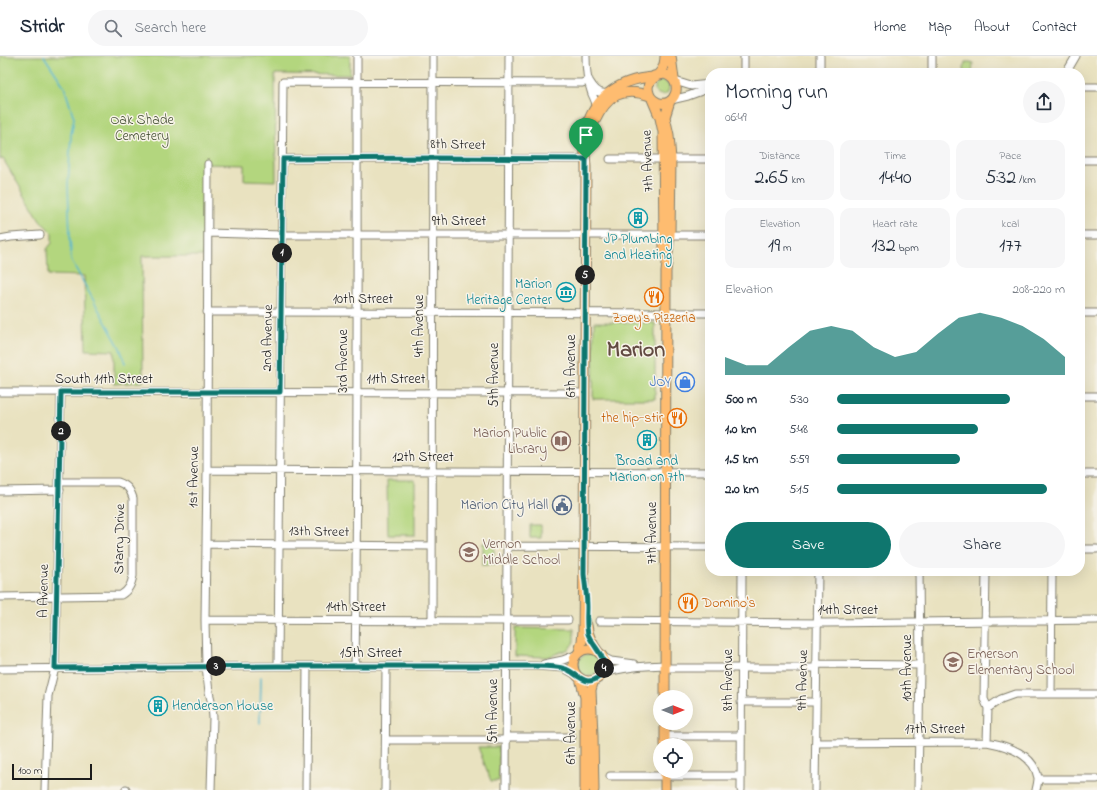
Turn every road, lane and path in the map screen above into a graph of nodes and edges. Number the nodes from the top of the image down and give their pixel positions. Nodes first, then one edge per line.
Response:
1 (357, 56) edge
2 (433, 56) edge
3 (509, 56) edge
4 (586, 56) edge
5 (665, 56) edge
6 (671, 56) edge
7 (744, 56) edge
8 (820, 56) edge
9 (932, 56) edge
10 (1076, 56) edge
11 (744, 68) edge
12 (820, 68) edge
13 (932, 68) edge
14 (1069, 68) edge
15 (652, 77) junction
16 (589, 80) junction
17 (674, 80) junction
18 (357, 82) junction
19 (433, 82) junction
20 (509, 83) junction
21 (705, 84) edge
22 (1085, 87) edge
23 (1097, 87) edge
24 (705, 90) edge
25 (607, 93) junction
26 (651, 98) junction
27 (671, 101) junction
28 (596, 106) junction
29 (357, 158) junction
30 (433, 158) junction
31 (283, 159) junction
32 (508, 159) junction
33 (586, 159) junction
34 (610, 159) dead end
35 (667, 159) junction
36 (705, 159) edge
37 (1085, 160) edge
38 (1097, 160) edge
39 (208, 164) dead end
40 (208, 233) junction
41 (433, 234) junction
42 (508, 234) junction
43 (586, 234) junction
44 (40, 235) dead end
45 (282, 235) junction
46 (356, 235) junction
47 (667, 235) junction
48 (705, 235) edge
49 (1085, 235) edge
50 (1097, 235) edge
51 (0, 239) edge
52 (207, 312) junction
53 (281, 312) junction
54 (356, 312) junction
55 (432, 312) junction
56 (507, 312) junction
57 (585, 313) junction
58 (666, 313) junction
59 (705, 313) edge
60 (1085, 313) edge
61 (1097, 313) edge
62 (0, 392) edge
63 (61, 392) junction
64 (280, 392) junction
65 (356, 392) junction
66 (432, 392) junction
67 (585, 392) junction
68 (207, 393) junction
69 (508, 393) junction
70 (1085, 396) edge
71 (1097, 396) edge
72 (207, 470) junction
73 (280, 470) junction
74 (357, 470) junction
75 (432, 470) junction
76 (507, 471) junction
77 (585, 471) junction
78 (666, 471) junction
79 (705, 472) edge
80 (1085, 474) edge
81 (1097, 474) edge
82 (60, 486) junction
83 (0, 490) edge
84 (206, 544) junction
85 (280, 544) junction
86 (356, 546) junction
87 (432, 546) junction
88 (507, 546) junction
89 (584, 546) junction
90 (666, 547) junction
91 (705, 547) edge
92 (1085, 549) edge
93 (1097, 549) edge
94 (584, 574) junction
95 (742, 576) edge
96 (818, 576) edge
97 (919, 576) edge
98 (986, 576) edge
99 (1052, 576) edge
100 (58, 596) junction
101 (0, 597) edge
102 (205, 620) junction
103 (279, 620) junction
104 (356, 620) junction
105 (507, 620) junction
106 (568, 620) dead end
107 (1097, 620) edge
108 (432, 621) junction
109 (599, 621) dead end
110 (985, 621) junction
111 (1052, 621) junction
112 (665, 622) junction
113 (919, 622) junction
114 (742, 623) junction
115 (817, 623) junction
116 (579, 653) junction
117 (601, 656) junction
118 (920, 665) junction
119 (206, 666) junction
120 (278, 666) junction
121 (307, 666) junction
122 (355, 666) junction
123 (386, 666) junction
124 (507, 666) junction
125 (536, 666) junction
126 (642, 666) junction
127 (816, 666) junction
128 (665, 667) junction
129 (55, 668) junction
130 (741, 668) junction
131 (0, 669) edge
132 (579, 677) junction
133 (598, 677) junction
134 (665, 690) edge
135 (1051, 694) junction
136 (1097, 694) edge
137 (741, 702) junction
138 (816, 702) junction
139 (988, 708) junction
140 (741, 736) junction
141 (572, 737) dead end
142 (506, 739) junction
143 (693, 739) edge
144 (386, 740) junction
145 (987, 742) junction
146 (816, 743) junction
147 (919, 743) junction
148 (653, 774) edge
149 (693, 774) edge
150 (610, 776) dead end
151 (741, 776) junction
152 (665, 778) edge
153 (1038, 779) junction
154 (1097, 779) edge
155 (45, 790) edge
156 (211, 790) edge
157 (306, 790) edge
158 (385, 790) edge
159 (506, 790) edge
160 (585, 790) edge
161 (594, 790) edge
162 (665, 790) edge
163 (741, 790) edge
164 (814, 790) edge
165 (918, 790) edge
166 (1036, 790) edge

1 - 18 street, 3rd Avenue
2 - 19 street, 4th Avenue
3 - 20 street, 5th Avenue
4 - 16 street
5 - 15 main road
6 - 17 main road
7 - 11 street
8 - 12 street
9 - 13 street
10 - 14 street
15 - 17 main road
15 - 25 main road, 6th Avenue
15 - 26 main road
16 - 20 street
16 - 25 street
16 - 28 street
17 - 21 street
17 - 27 main road
18 - 19 street
18 - 29 street, 3rd Avenue
18 - 31 street, 2nd Avenue
19 - 20 street
19 - 30 street, 4th Avenue
20 - 32 street, 5th Avenue
22 - 23 street
24 - 27 street
25 - 28 main road, 6th Avenue
26 - 27 main road
26 - 33 main road, 6th Avenue
26 - 35 main road, 7th Avenue
27 - 35 main road, 7th Avenue
28 - 33 main road, 6th Avenue
29 - 30 street, 8th Street
29 - 31 street, 8th Street
29 - 46 street, 3rd Avenue
30 - 32 street, 8th Street
30 - 41 street, 4th Avenue
31 - 45 street, 2nd Avenue
32 - 33 street, 8th Street
32 - 42 street, 5th Avenue
33 - 43 main road, 6th Avenue
34 - 35 street
35 - 36 street
35 - 47 main road, 7th Avenue
37 - 38 street
39 - 40 street, 1st Avenue
40 - 45 street, 9th Street
40 - 52 street, 1st Avenue
41 - 42 street, 9th Street
41 - 46 street, 9th Street
41 - 55 street, 4th Avenue
42 - 43 street, 9th Street
42 - 56 street, 5th Avenue
43 - 47 street, 9th Street
43 - 57 main road, 6th Avenue
44 - 51 street
45 - 46 street, 9th Street
45 - 53 street, 2nd Avenue
46 - 54 street, 3rd Avenue
47 - 48 street, 9th Street
47 - 58 main road, 7th Avenue
49 - 50 street
52 - 53 street, 10th Street
52 - 68 street, 1st Avenue
53 - 54 street, 10th Street
53 - 64 street, 2nd Avenue
54 - 55 street, 10th Street
54 - 65 street, 3rd Avenue
55 - 56 street, 10th Street
55 - 66 street, 4th Avenue
56 - 57 street, 10th Street
56 - 69 street, 5th Avenue
57 - 58 street, 10th Street
57 - 67 main road, 6th Avenue
58 - 59 street, 10th Street
58 - 78 main road, 7th Avenue
60 - 61 street
62 - 63 street, South 11th Street
63 - 68 street, South 11th Street
63 - 82 street, A Avenue
64 - 65 street, 11th Street
64 - 68 street, 11th Street
64 - 73 street, 2nd Avenue
65 - 66 street, 11th Street
65 - 74 street, 3rd Avenue
66 - 69 street, 11th Street
66 - 75 street, 4th Avenue
67 - 69 street, 11th Street
67 - 77 main road, 6th Avenue
68 - 72 street, 1st Avenue
69 - 76 street, 5th Avenue
70 - 71 street
72 - 73 street, 12th Street
72 - 84 street, 1st Avenue
73 - 74 street, 12th Street
73 - 85 street, 2nd Avenue
74 - 75 street, 12th Street
74 - 86 street, 3rd Avenue
75 - 76 street, 12th Street
75 - 87 street, 4th Avenue
76 - 77 street, 12th Street
76 - 88 street, 5th Avenue
77 - 78 street, 12th Street
77 - 89 main road, 6th Avenue
78 - 79 street, 12th Street
78 - 90 main road, 7th Avenue
80 - 81 street
82 - 83 street
82 - 100 street, A Avenue
82 - 100 street, Starry Drive
84 - 85 street, 13th Street
84 - 102 street, 1st Avenue
85 - 86 street, 13th Street
85 - 103 street, 2nd Avenue
86 - 87 street, 13th Street
86 - 104 street, 3rd Avenue
87 - 108 street, 4th Avenue
88 - 89 street
88 - 105 street, 5th Avenue
89 - 90 street
89 - 94 main road, 6th Avenue
90 - 91 street
90 - 112 main road, 7th Avenue
92 - 93 street
94 - 116 main road, 6th Avenue
94 - 117 main road, 6th Avenue
95 - 114 street, 8th Avenue
96 - 115 street, 9th Avenue
97 - 113 street, 10th Avenue
98 - 110 street
99 - 111 street
100 - 101 street
100 - 129 street, A Avenue
102 - 103 street, 14th Street
102 - 119 street, 1st Avenue
103 - 104 street, 14th Street
103 - 120 street, 2nd Avenue
104 - 108 street, 14th Street
104 - 122 street, 3rd Avenue
105 - 106 street, 14th Street
105 - 108 street, 14th Street
105 - 124 street, 5th Avenue
107 - 111 street, 14th Street
109 - 112 street, 14th Street
110 - 111 street, 14th Street
110 - 113 street, 14th Street
110 - 139 street
111 - 135 street
112 - 114 street, 14th Street
112 - 128 main road, 7th Avenue
113 - 115 street, 14th Street
113 - 118 street, 10th Avenue
114 - 115 street, 14th Street
114 - 130 street, 8th Avenue
115 - 127 street, 9th Avenue
116 - 117 main road
116 - 125 street, 15th Street
116 - 132 main road
117 - 126 street
117 - 133 main road
118 - 127 street
118 - 147 street, 10th Avenue
119 - 120 street, 15th Street
119 - 129 street, 15th Street
119 - 156 street, 1st Avenue
120 - 121 street, 15th Street
121 - 122 street, 15th Street
121 - 157 street
122 - 123 street, 15th Street
123 - 124 street, 15th Street
123 - 144 street
124 - 125 street, 15th Street
124 - 142 street, 5th Avenue
125 - 132 street, 15th Street
126 - 128 street
126 - 133 street
127 - 130 street
127 - 138 street, 9th Avenue
128 - 130 street
128 - 134 main road, 7th Avenue
129 - 131 street, 15th Street
129 - 155 street, A Avenue
130 - 137 street, 8th Avenue
132 - 133 main road
132 - 160 main road, 6th Avenue
133 - 161 main road, 6th Avenue
135 - 136 street
135 - 139 street
137 - 138 street
137 - 140 street, 8th Avenue
138 - 146 street, 9th Avenue
139 - 145 street
140 - 143 street
140 - 151 street, 8th Avenue
141 - 142 street
142 - 144 street
142 - 159 street, 5th Avenue
144 - 158 street
145 - 147 street, 17th Street
145 - 153 street, 17th Street
146 - 147 street, 17th Street
146 - 164 street, 9th Avenue
147 - 165 street, 10th Avenue
148 - 150 street
149 - 151 street
151 - 163 street, 8th Avenue
152 - 162 main road
153 - 154 street
153 - 166 street

